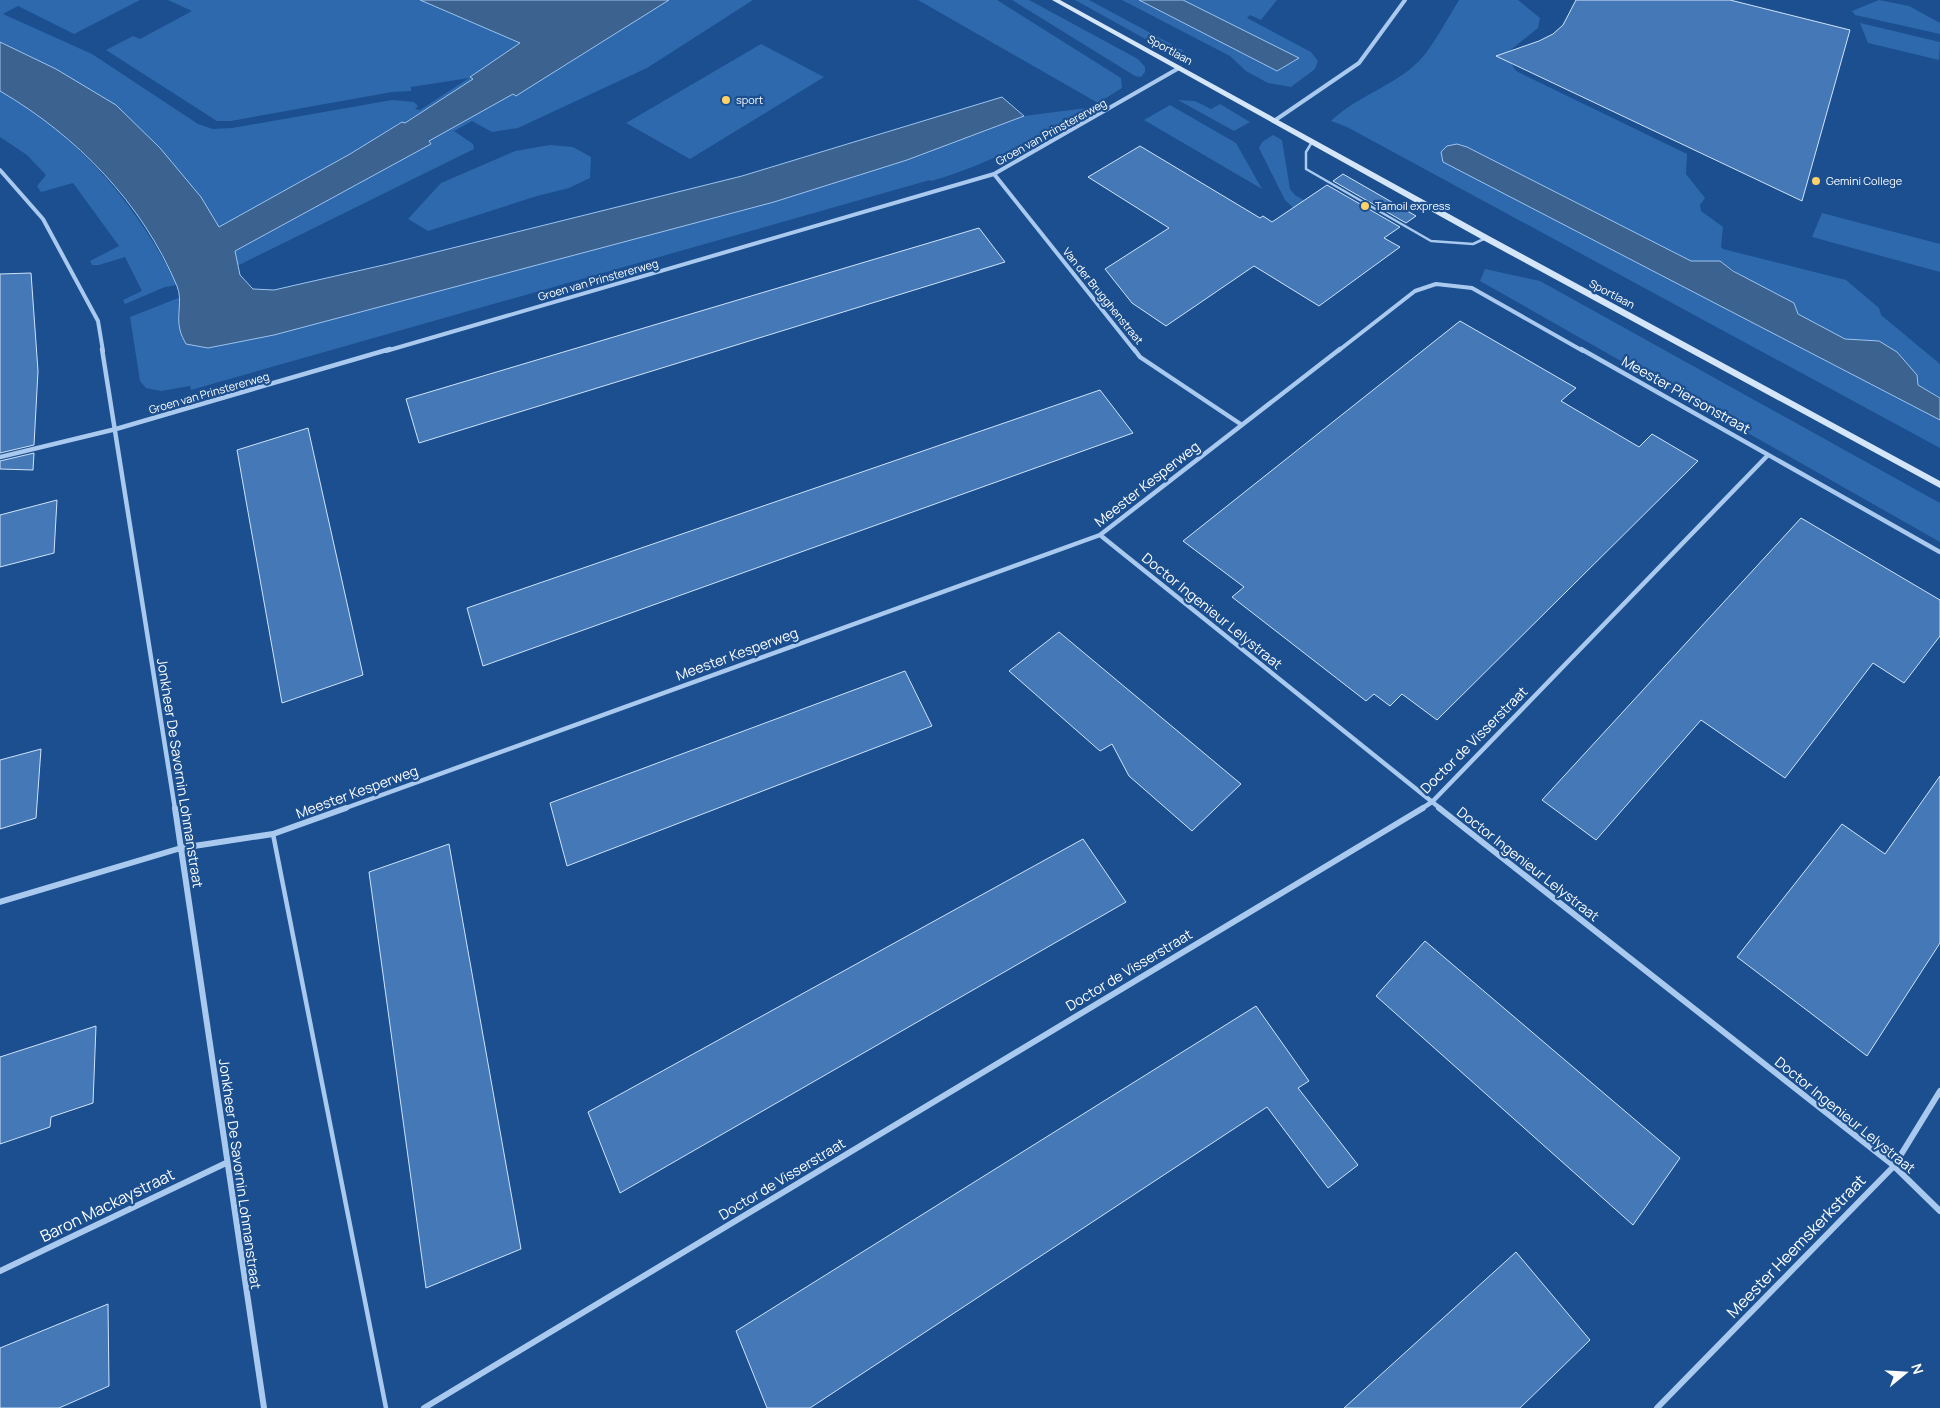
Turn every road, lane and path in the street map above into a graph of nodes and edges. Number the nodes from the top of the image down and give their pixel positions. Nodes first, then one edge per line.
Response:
1 (1055, 0) edge
2 (1405, 0) edge
3 (1179, 68) junction
4 (1274, 121) junction
5 (1312, 142) junction
6 (0, 170) edge
7 (994, 174) junction
8 (1486, 238) junction
9 (1415, 291) joint
10 (1242, 425) junction
11 (116, 429) junction
12 (1768, 455) junction
13 (0, 457) edge
14 (1940, 485) edge
15 (1100, 536) junction
16 (1940, 552) edge
17 (1432, 802) junction
18 (273, 834) junction
19 (181, 848) junction
20 (0, 902) edge
21 (1940, 1091) edge
22 (226, 1163) junction
23 (1894, 1166) junction
24 (1940, 1211) edge
25 (0, 1272) edge
26 (264, 1408) edge
27 (386, 1408) edge
28 (424, 1408) edge
29 (1657, 1408) edge

1 - 3 street, Sportlaan
2 - 4 street
3 - 4 street, Sportlaan
3 - 7 street, Groen van Prinstererweg
4 - 5 street, Sportlaan
5 - 8 street, Sportlaan
5 - 8 lane
6 - 11 street, Jonkheer De Savornin Lohmanstraat
7 - 10 street, Van der Brugghenstraat
7 - 11 street, Groen van Prinstererweg
8 - 14 street, Sportlaan
9 - 10 street, Meester Kesperweg
9 - 12 street, Meester Piersonstraat
10 - 15 street, Meester Kesperweg
11 - 13 street, Groen van Prinstererweg
11 - 19 street, Jonkheer De Savornin Lohmanstraat
12 - 16 street, Meester Piersonstraat
12 - 17 street, Doctor de Visserstraat
15 - 17 street, Doctor Ingenieur Lelystraat
15 - 18 street, Meester Kesperweg
17 - 23 street, Doctor Ingenieur Lelystraat
17 - 28 street, Doctor de Visserstraat
18 - 19 street, Meester Kesperweg
18 - 27 lane
19 - 20 street, Meester Kesperweg
19 - 22 street, Jonkheer De Savornin Lohmanstraat
21 - 23 street, Meester Heemskerkstraat
22 - 25 street, Baron Mackaystraat
22 - 26 street, Jonkheer De Savornin Lohmanstraat
23 - 24 street, Doctor Ingenieur Lelystraat
23 - 29 street, Meester Heemskerkstraat

